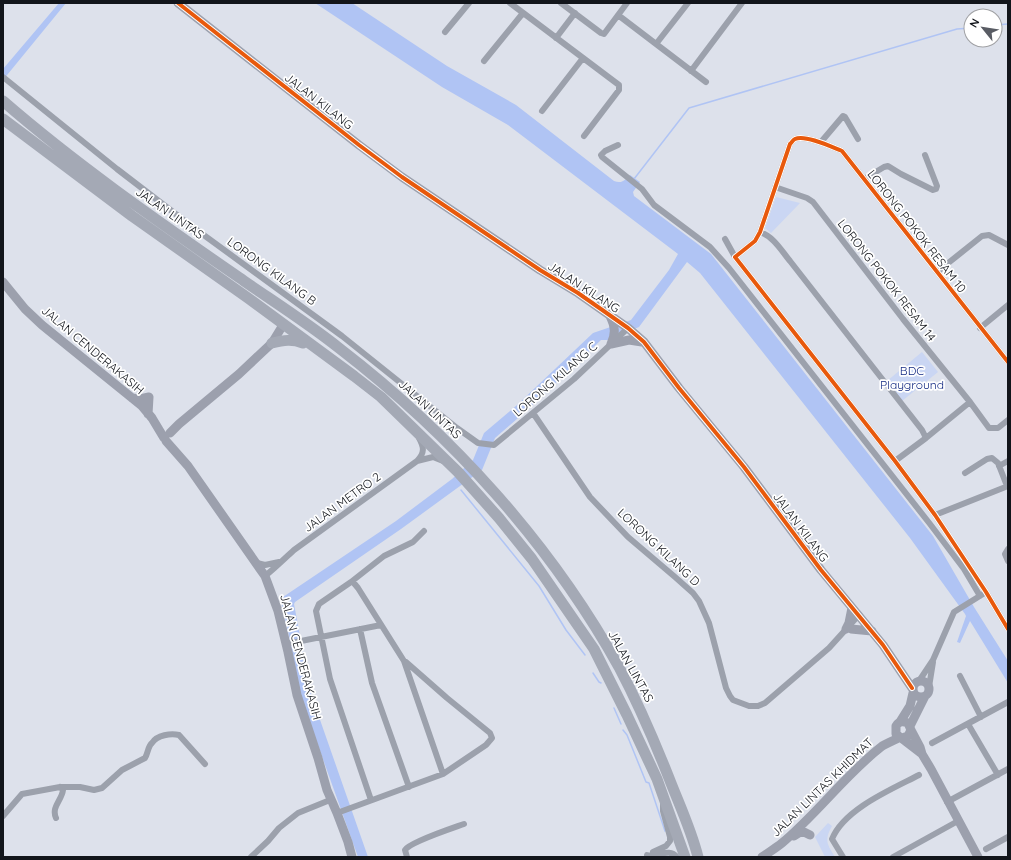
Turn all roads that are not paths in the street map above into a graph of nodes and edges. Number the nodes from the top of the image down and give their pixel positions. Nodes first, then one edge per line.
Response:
1 (178, 3) edge
2 (469, 3) edge
3 (510, 3) edge
4 (561, 3) edge
5 (627, 3) edge
6 (688, 3) edge
7 (742, 3) edge
8 (523, 13) junction
9 (575, 13) junction
10 (618, 15) junction
11 (445, 32) dead end
12 (556, 38) junction
13 (656, 44) junction
14 (583, 58) junction
15 (484, 61) dead end
16 (691, 71) junction
17 (4, 78) edge
18 (706, 82) dead end
19 (3, 101) edge
20 (542, 111) dead end
21 (3, 115) edge
22 (19, 115) junction
23 (3, 119) edge
24 (3, 127) edge
25 (584, 136) dead end
26 (858, 139) dead end
27 (821, 142) junction
28 (37, 145) junction
29 (618, 145) dead end
30 (925, 155) dead end
31 (864, 179) junction
32 (775, 187) junction
33 (760, 232) junction
34 (183, 238) junction
35 (725, 239) dead end
36 (1008, 245) edge
37 (183, 252) junction
38 (736, 258) junction
39 (937, 272) junction
40 (3, 282) edge
41 (1008, 305) edge
42 (281, 307) junction
43 (610, 316) junction
44 (283, 325) junction
45 (628, 328) junction
46 (980, 328) junction
47 (644, 342) junction
48 (272, 343) junction
49 (611, 344) junction
50 (313, 347) junction
51 (338, 347) junction
52 (1008, 362) edge
53 (354, 376) junction
54 (970, 402) junction
55 (533, 413) junction
56 (1008, 420) edge
57 (416, 431) junction
58 (169, 437) junction
59 (926, 438) junction
60 (494, 445) joint
61 (418, 461) junction
62 (895, 461) junction
63 (1008, 461) edge
64 (999, 466) junction
65 (458, 472) junction
66 (965, 473) dead end
67 (1007, 486) edge
68 (935, 515) junction
69 (424, 531) dead end
70 (1008, 549) edge
71 (1008, 561) edge
72 (279, 562) junction
73 (256, 563) junction
74 (265, 576) junction
75 (351, 582) junction
76 (986, 592) junction
77 (980, 596) junction
78 (852, 608) junction
79 (860, 618) junction
80 (381, 624) junction
81 (360, 629) junction
82 (848, 629) junction
83 (1008, 629) edge
84 (872, 631) junction
85 (322, 637) junction
86 (288, 644) junction
87 (933, 660) junction
88 (404, 661) junction
89 (960, 676) dead end
90 (915, 686) junction
91 (929, 687) junction
92 (925, 696) junction
93 (1008, 702) edge
94 (981, 717) junction
95 (968, 724) junction
96 (897, 725) junction
97 (911, 728) junction
98 (649, 730) junction
99 (901, 738) junction
100 (932, 743) dead end
101 (873, 753) junction
102 (922, 754) junction
103 (204, 764) dead end
104 (1008, 769) edge
105 (443, 774) junction
106 (919, 775) dead end
107 (998, 775) junction
108 (60, 787) junction
109 (409, 787) junction
110 (663, 795) junction
111 (330, 800) junction
112 (371, 800) junction
113 (947, 802) junction
114 (339, 812) junction
115 (3, 816) edge
116 (56, 818) dead end
117 (958, 821) junction
118 (464, 824) dead end
119 (690, 827) junction
120 (810, 835) dead end
121 (1008, 837) edge
122 (681, 843) junction
123 (782, 844) junction
124 (986, 849) dead end
125 (647, 854) dead end
126 (251, 857) edge
127 (352, 857) edge
128 (407, 857) edge
129 (677, 857) edge
130 (685, 857) edge
131 (698, 857) edge
132 (705, 857) edge
133 (762, 857) edge
134 (843, 857) edge
135 (893, 857) edge
136 (978, 857) edge

1 - 43 street, JALAN KILANG
2 - 11 street
3 - 8 street
4 - 9 street
5 - 10 street
6 - 13 street
7 - 16 street
8 - 12 street
8 - 15 street
9 - 10 street
9 - 12 street
10 - 13 street
12 - 14 street
13 - 16 street
14 - 20 street
14 - 25 street
16 - 18 street
17 - 60 street, LORONG KILANG B
19 - 22 highway, JALAN LINTAS
21 - 22 highway
22 - 34 highway, JALAN LINTAS
23 - 28 highway, JALAN LINTAS
24 - 28 highway
26 - 27 street
27 - 31 street, LORONG POKOK RESAM 10
27 - 32 street, LORONG POKOK RESAM 10
28 - 37 highway, JALAN LINTAS
29 - 77 street
30 - 31 street
31 - 39 street, LORONG POKOK RESAM 10
32 - 33 street
32 - 54 street, LORONG POKOK RESAM 14
33 - 38 street
33 - 59 street
34 - 37 highway
34 - 42 highway, JALAN LINTAS
35 - 38 street
36 - 39 street
37 - 44 highway, JALAN LINTAS
38 - 62 street
39 - 46 street, LORONG POKOK RESAM 10
40 - 58 street, JALAN CENDERAKASIH
41 - 46 street
42 - 44 highway
42 - 51 highway, JALAN LINTAS
43 - 45 street, JALAN KILANG
43 - 49 street
44 - 48 street
44 - 50 highway, JALAN LINTAS
45 - 47 street, JALAN KILANG
45 - 49 street, LORONG KILANG C
46 - 52 street, LORONG POKOK RESAM 10
47 - 49 street
47 - 78 street, JALAN KILANG
48 - 50 highway
48 - 58 street
49 - 55 street, LORONG KILANG C
50 - 53 highway, JALAN LINTAS
51 - 53 highway
51 - 98 highway, JALAN LINTAS
53 - 57 highway, JALAN LINTAS
54 - 56 street, LORONG POKOK RESAM 14
54 - 59 street
55 - 60 street, LORONG KILANG C
55 - 82 street, LORONG KILANG D
57 - 61 street
57 - 65 highway, JALAN LINTAS
58 - 73 street, JALAN CENDERAKASIH
59 - 62 street
61 - 65 street, JALAN METRO 2
61 - 72 street, JALAN METRO 2
62 - 68 street
63 - 64 street
64 - 66 street
64 - 67 street
65 - 110 highway, JALAN LINTAS
67 - 68 street
68 - 76 street
69 - 75 street
70 - 71 street
72 - 73 street
72 - 74 street, JALAN METRO 2
73 - 74 street, JALAN CENDERAKASIH
74 - 86 street, JALAN CENDERAKASIH
75 - 80 street
75 - 85 street
76 - 77 street
76 - 83 street
77 - 87 street
78 - 79 street, JALAN KILANG
78 - 82 street
79 - 82 street
79 - 84 street, JALAN KILANG
80 - 81 street
80 - 88 street
81 - 85 street
81 - 109 street
82 - 84 street
84 - 90 street, JALAN KILANG
85 - 86 street
85 - 112 street
86 - 111 street, JALAN CENDERAKASIH
87 - 90 street
87 - 91 street
88 - 105 street
88 - 105 street
89 - 94 street
90 - 91 street
90 - 92 street
90 - 96 street
91 - 92 street
92 - 97 street
93 - 94 street
94 - 95 street
95 - 100 street
95 - 107 street
96 - 97 street
96 - 99 street
96 - 101 street
97 - 99 street
97 - 102 street
98 - 119 highway, JALAN LINTAS
98 - 122 highway
99 - 101 street, JALAN LINTAS KHIDMAT
99 - 102 street
101 - 123 street, JALAN LINTAS KHIDMAT
102 - 113 street
103 - 108 street
104 - 107 street
105 - 109 street
106 - 134 street
107 - 113 street
108 - 115 street
108 - 116 street
109 - 112 street
110 - 122 highway, JALAN LINTAS
110 - 122 street
111 - 114 street, JALAN CENDERAKASIH
111 - 126 street
112 - 114 street
113 - 117 street
114 - 127 street, JALAN CENDERAKASIH
117 - 135 street
117 - 136 street
118 - 128 street
119 - 131 highway, JALAN LINTAS
119 - 132 highway
120 - 123 street
121 - 124 street
122 - 130 highway, JALAN LINTAS
123 - 133 street, JALAN LINTAS KHIDMAT
125 - 129 street

